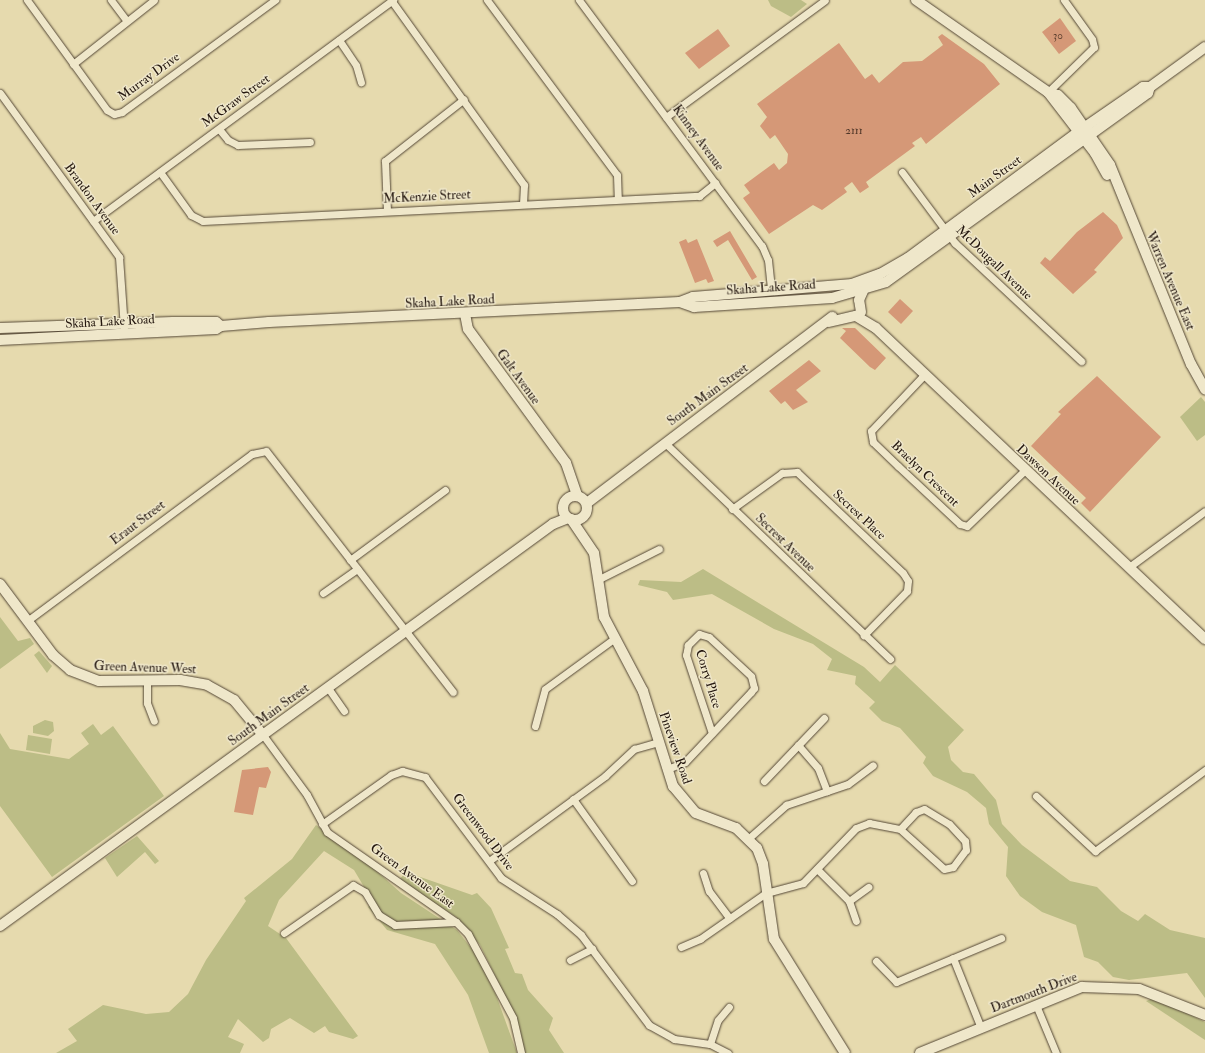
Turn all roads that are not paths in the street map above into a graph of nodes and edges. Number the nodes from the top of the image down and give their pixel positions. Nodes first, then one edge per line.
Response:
1 (26, 0) edge
2 (111, 0) edge
3 (154, 0) edge
4 (275, 0) edge
5 (392, 0) edge
6 (487, 0) edge
7 (579, 0) edge
8 (825, 0) edge
9 (916, 0) edge
10 (1064, 0) edge
11 (127, 21) junction
12 (339, 40) junction
13 (1205, 46) edge
14 (73, 64) junction
15 (361, 82) dead end
16 (1048, 92) junction
17 (0, 93) edge
18 (464, 100) junction
19 (666, 117) junction
20 (219, 129) junction
21 (1085, 133) junction
22 (310, 142) dead end
23 (160, 172) junction
24 (902, 172) dead end
25 (716, 183) junction
26 (618, 199) junction
27 (523, 204) junction
28 (387, 211) junction
29 (94, 221) junction
30 (947, 235) junction
31 (852, 284) joint
32 (864, 291) junction
33 (771, 296) junction
34 (476, 313) junction
35 (858, 313) junction
36 (465, 314) junction
37 (124, 323) junction
38 (221, 326) junction
39 (0, 328) edge
40 (470, 332) junction
41 (124, 334) junction
42 (0, 335) edge
43 (43, 338) junction
44 (0, 340) edge
45 (1081, 361) dead end
46 (924, 375) junction
47 (1205, 389) edge
48 (665, 443) junction
49 (1024, 471) junction
50 (445, 490) dead end
51 (578, 498) junction
52 (732, 510) junction
53 (1205, 511) edge
54 (567, 515) junction
55 (585, 515) junction
56 (588, 541) junction
57 (659, 549) dead end
58 (350, 560) junction
59 (1129, 568) junction
60 (357, 569) junction
61 (599, 579) junction
62 (0, 584) edge
63 (323, 594) dead end
64 (27, 621) junction
65 (404, 633) junction
66 (864, 636) junction
67 (615, 638) junction
68 (1205, 639) edge
69 (890, 659) dead end
70 (147, 680) junction
71 (328, 688) junction
72 (453, 692) dead end
73 (344, 712) dead end
74 (824, 718) dead end
75 (154, 721) dead end
76 (535, 726) dead end
77 (712, 733) junction
78 (263, 735) junction
79 (659, 742) junction
80 (798, 745) junction
81 (873, 765) dead end
82 (667, 770) junction
83 (1205, 770) edge
84 (764, 781) dead end
85 (827, 791) junction
86 (1036, 796) dead end
87 (573, 799) junction
88 (322, 824) junction
89 (900, 829) junction
90 (750, 838) junction
91 (489, 862) junction
92 (817, 869) junction
93 (702, 873) dead end
94 (632, 881) dead end
95 (868, 887) dead end
96 (766, 893) junction
97 (849, 901) junction
98 (729, 918) junction
99 (856, 921) dead end
100 (456, 922) junction
101 (0, 926) edge
102 (284, 933) dead end
103 (1001, 938) dead end
104 (681, 947) dead end
105 (592, 949) junction
106 (953, 958) junction
107 (570, 960) dead end
108 (876, 961) dead end
109 (1036, 1005) junction
110 (729, 1007) dead end
111 (1205, 1015) edge
112 (981, 1028) junction
113 (710, 1044) junction
114 (938, 1050) edge
115 (521, 1053) edge
116 (728, 1053) edge
117 (846, 1053) edge
118 (920, 1053) edge
119 (1056, 1053) edge

1 - 14 street, Murray Drive
2 - 11 street
3 - 11 street
4 - 14 street, Murray Drive
5 - 12 street, McGraw Street
5 - 18 street
6 - 26 street
7 - 19 street, Kinney Avenue
8 - 19 street
9 - 16 street, Warren Avenue East
10 - 16 street
11 - 14 street
12 - 15 street
12 - 20 street, McGraw Street
13 - 21 street, Main Street
16 - 21 street, Warren Avenue East
17 - 29 street, Brandon Avenue
18 - 27 street
18 - 28 street
19 - 25 street, Kinney Avenue
20 - 22 street
20 - 23 street, McGraw Street
21 - 30 street, Main Street
21 - 47 street, Warren Avenue East
23 - 28 street, McKenzie Street
23 - 29 street, McGraw Street
24 - 30 street, McDougall Avenue
25 - 26 street, McKenzie Street
25 - 33 street, Kinney Avenue
26 - 27 street, McKenzie Street
27 - 28 street, McKenzie Street
29 - 37 street, Brandon Avenue
30 - 31 street, Main Street
30 - 32 street, Main Street
30 - 45 street, McDougall Avenue
31 - 33 street, Skaha Lake Road
32 - 33 street, Skaha Lake Road
32 - 35 street
33 - 34 street, Skaha Lake Road
34 - 36 street, Skaha Lake Road
34 - 40 street
35 - 46 street, Dawson Avenue
35 - 48 street, South Main Street
36 - 38 street, Skaha Lake Road
36 - 40 street, Galt Avenue
37 - 38 street, Skaha Lake Road
37 - 39 street, Skaha Lake Road
37 - 41 street, Brandon Avenue
38 - 41 street, Skaha Lake Road
40 - 51 street, Galt Avenue
41 - 43 street, Skaha Lake Road
42 - 43 street
43 - 44 street, Skaha Lake Road
46 - 49 street, Dawson Avenue
46 - 49 street, Braelyn Crescent
48 - 51 street, South Main Street
48 - 52 street, Secrest Avenue
49 - 59 street, Dawson Avenue
50 - 58 street
51 - 54 street
51 - 55 street, Pineview Road
52 - 66 street, Secrest Avenue
52 - 66 street, Secrest Place
53 - 59 street
54 - 55 street, South Main Street
54 - 56 street, Pineview Road
54 - 65 street, South Main Street
55 - 56 street, Pineview Road
56 - 61 street, Pineview Road
57 - 61 street
58 - 60 street
58 - 64 street, Eraut Street
59 - 68 street, Dawson Avenue
60 - 63 street
60 - 65 street
61 - 67 street, Pineview Road
62 - 64 street, Green Avenue West
64 - 70 street, Green Avenue West
65 - 71 street, South Main Street
65 - 72 street
66 - 69 street, Secrest Avenue
67 - 76 street
67 - 79 street, Pineview Road
70 - 75 street
70 - 78 street, Green Avenue West
71 - 73 street
71 - 78 street, South Main Street
74 - 80 street
77 - 77 street, Corry Place
77 - 82 street, Corry Place
78 - 88 street, Green Avenue East
78 - 101 street, South Main Street
79 - 82 street, Pineview Road
79 - 87 street
80 - 84 street
80 - 85 street
81 - 85 street
82 - 90 street, Pineview Road
83 - 86 street
85 - 90 street
87 - 91 street
87 - 94 street
88 - 91 street, Greenwood Drive
88 - 100 street, Green Avenue East
89 - 89 street
89 - 92 street
90 - 96 street, Pineview Road
91 - 105 street, Greenwood Drive
92 - 96 street
92 - 97 street
93 - 98 street
95 - 97 street
96 - 98 street
96 - 117 street, Pineview Road
97 - 99 street
98 - 104 street
100 - 102 street
100 - 115 street, Green Avenue East
103 - 106 street
105 - 107 street
105 - 113 street, Greenwood Drive
106 - 108 street
106 - 112 street
109 - 111 street, Dartmouth Drive
109 - 112 street, Dartmouth Drive
109 - 119 street
110 - 113 street
112 - 114 street, Dartmouth Drive
113 - 116 street, Greenwood Drive
114 - 118 street, Dartmouth Drive

